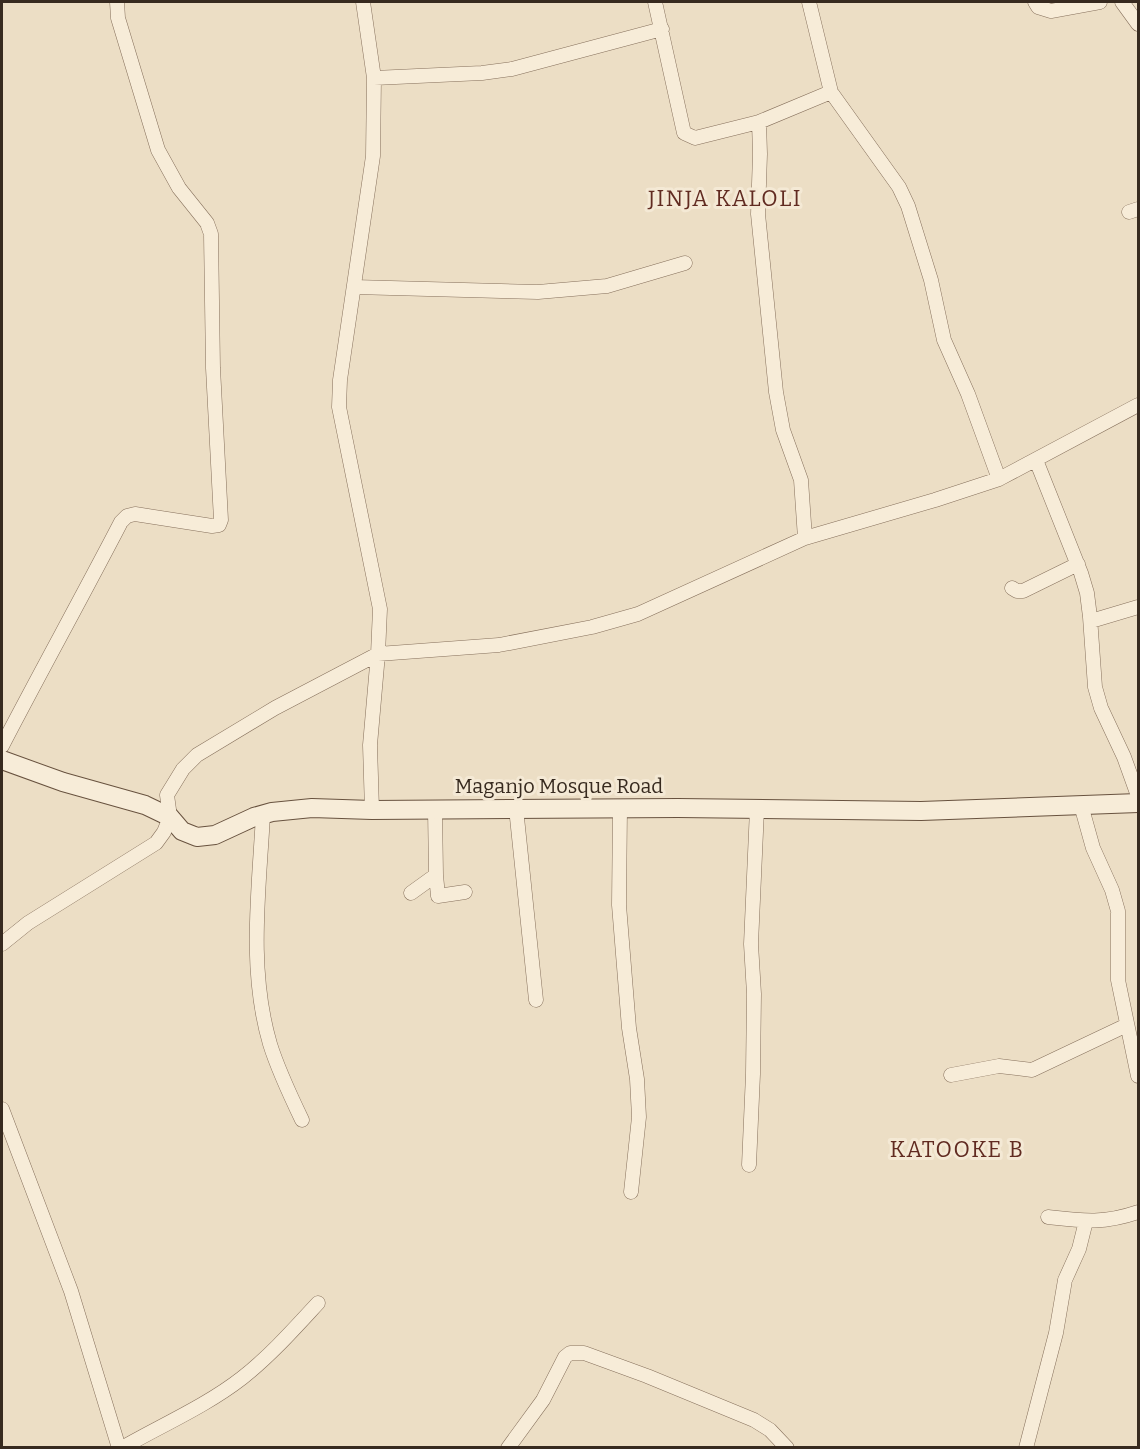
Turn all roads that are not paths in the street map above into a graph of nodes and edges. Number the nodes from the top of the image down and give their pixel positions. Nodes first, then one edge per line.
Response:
1 (117, 2) edge
2 (363, 2) edge
3 (655, 2) edge
4 (809, 2) edge
5 (1035, 2) edge
6 (1100, 2) edge
7 (1122, 2) edge
8 (1138, 24) edge
9 (662, 29) junction
10 (374, 78) junction
11 (831, 92) junction
12 (759, 122) junction
13 (685, 263) dead end
14 (354, 287) junction
15 (1138, 405) edge
16 (1036, 460) junction
17 (999, 479) junction
18 (805, 538) junction
19 (1078, 564) junction
20 (1012, 588) dead end
21 (1138, 607) edge
22 (1091, 621) junction
23 (378, 654) junction
24 (2, 746) edge
25 (2, 760) edge
26 (1138, 796) edge
27 (1138, 803) edge
28 (1081, 805) junction
29 (516, 808) junction
30 (620, 808) junction
31 (435, 809) junction
32 (757, 809) junction
33 (372, 810) junction
34 (263, 814) junction
35 (170, 817) junction
36 (436, 875) junction
37 (465, 892) dead end
38 (411, 893) dead end
39 (2, 943) edge
40 (536, 1000) dead end
41 (1127, 1025) junction
42 (951, 1076) dead end
43 (1138, 1076) edge
44 (2, 1109) edge
45 (302, 1120) dead end
46 (749, 1165) dead end
47 (631, 1192) dead end
48 (1138, 1212) edge
49 (1048, 1217) dead end
50 (1086, 1221) junction
51 (318, 1303) dead end
52 (121, 1448) edge
53 (508, 1448) edge
54 (787, 1448) edge
55 (1026, 1448) edge

1 - 24 street
2 - 10 street
3 - 9 street
4 - 11 street
5 - 6 street
7 - 8 street
9 - 10 street
9 - 12 street
10 - 14 street
11 - 12 street
11 - 17 street
12 - 18 street
13 - 14 street
14 - 23 street
15 - 16 street
16 - 17 street
16 - 19 street
17 - 18 street
18 - 23 street
19 - 20 street
19 - 22 street
21 - 22 street
22 - 26 street
23 - 33 street
23 - 35 street
25 - 35 street, Maganjo Mosque Road
27 - 28 street, Maganjo Mosque Road
28 - 32 street, Maganjo Mosque Road
28 - 41 street
29 - 30 street, Maganjo Mosque Road
29 - 31 street, Maganjo Mosque Road
29 - 40 street
30 - 32 street, Maganjo Mosque Road
30 - 47 street
31 - 33 street, Maganjo Mosque Road
31 - 36 street
32 - 46 street
33 - 34 street, Maganjo Mosque Road
34 - 35 street, Maganjo Mosque Road
34 - 45 street
35 - 39 street
36 - 37 street
36 - 38 street
41 - 42 street
41 - 43 street
44 - 52 street
48 - 50 street
49 - 50 street
50 - 55 street
51 - 52 street
53 - 54 street

